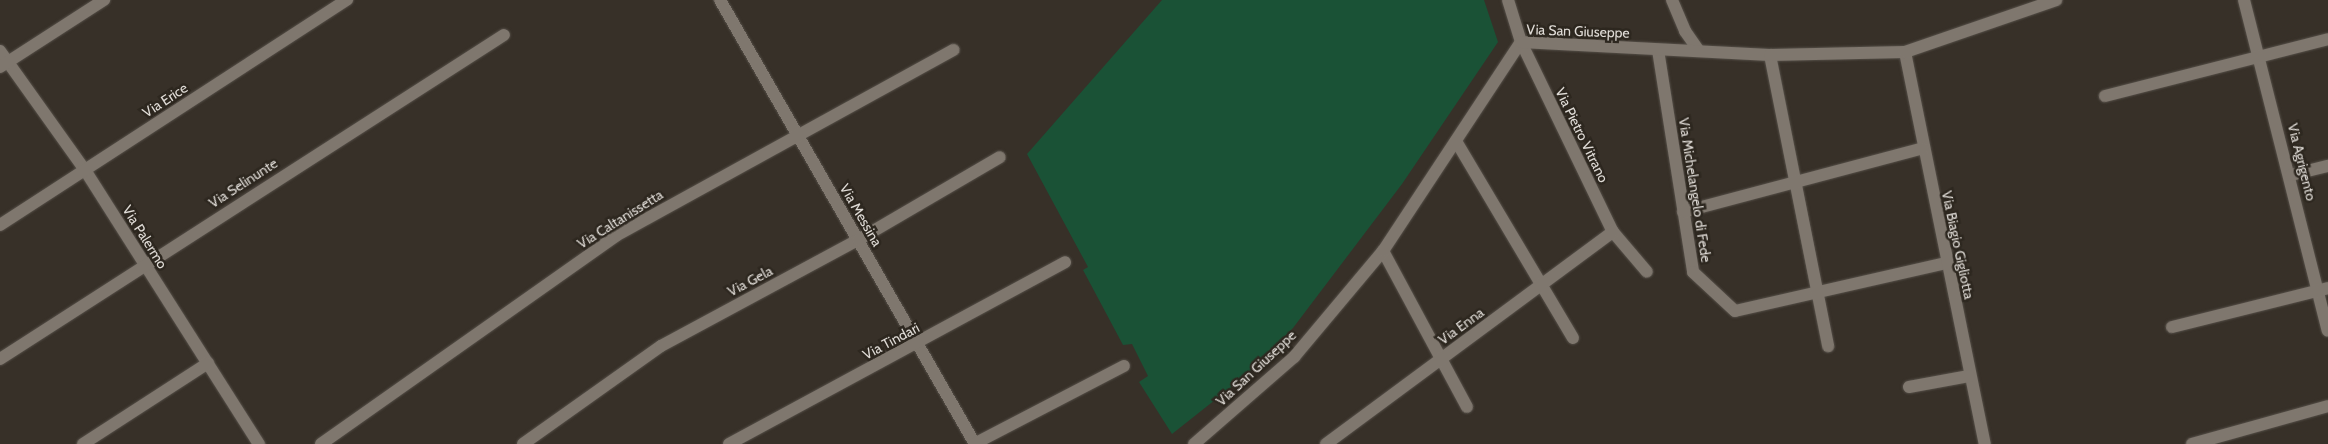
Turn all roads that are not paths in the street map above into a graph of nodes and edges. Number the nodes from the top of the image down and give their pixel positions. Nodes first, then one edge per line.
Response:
1 (104, 0) edge
2 (347, 0) edge
3 (720, 0) edge
4 (1508, 0) edge
5 (1672, 0) edge
6 (2056, 0) edge
7 (2244, 0) edge
8 (504, 35) dead end
9 (2328, 39) edge
10 (1520, 42) junction
11 (953, 50) dead end
12 (1658, 50) junction
13 (0, 51) edge
14 (1699, 51) junction
15 (1905, 52) junction
16 (1770, 55) junction
17 (2259, 57) junction
18 (4, 65) edge
19 (2105, 96) dead end
20 (797, 134) junction
21 (1456, 141) junction
22 (1923, 148) junction
23 (1000, 157) dead end
24 (2328, 166) edge
25 (85, 170) junction
26 (2291, 175) junction
27 (1795, 182) junction
28 (1683, 212) junction
29 (0, 225) edge
30 (1613, 232) junction
31 (858, 240) junction
32 (1383, 251) junction
33 (1066, 262) dead end
34 (1947, 263) junction
35 (145, 264) junction
36 (1647, 272) dead end
37 (1541, 287) junction
38 (2323, 290) edge
39 (1817, 293) junction
40 (2172, 327) dead end
41 (2328, 331) edge
42 (1573, 338) dead end
43 (917, 343) junction
44 (1828, 346) dead end
45 (1443, 358) junction
46 (0, 359) edge
47 (208, 363) junction
48 (1124, 366) dead end
49 (1969, 376) junction
50 (1909, 387) dead end
51 (2328, 406) edge
52 (1467, 407) dead end
53 (83, 444) edge
54 (259, 444) edge
55 (321, 444) edge
56 (523, 444) edge
57 (729, 444) edge
58 (975, 444) edge
59 (1194, 444) edge
60 (1326, 444) edge
61 (1985, 444) edge
62 (2192, 444) edge

1 - 18 street
2 - 25 street, Via Erice
3 - 20 street, Via Messina
4 - 10 street, Via Pietro Vitrano
5 - 14 street
6 - 15 street, Via San Giuseppe
7 - 17 street, Via Agrigento
8 - 35 street, Via Selinunte
9 - 17 street
10 - 12 street, Via San Giuseppe
10 - 21 street, Via San Giuseppe
10 - 30 street, Via Pietro Vitrano
11 - 20 street, Via Caltanissetta
12 - 14 street, Via San Giuseppe
12 - 28 street, Via Michelangelo di Fede
13 - 18 street, Via Palermo
14 - 16 street, Via San Giuseppe
15 - 16 street, Via San Giuseppe
15 - 22 street, Via Biagio Gigliotta
16 - 27 street
17 - 19 street
17 - 26 street, Via Agrigento
18 - 25 street, Via Palermo
20 - 31 street, Via Messina
20 - 55 street, Via Caltanissetta
21 - 32 street, Via San Giuseppe
21 - 37 street
22 - 27 street
22 - 34 street, Via Biagio Gigliotta
23 - 31 street, Via Gela
24 - 26 street
25 - 29 street, Via Erice
25 - 35 street, Via Palermo
26 - 38 street, Via Agrigento
27 - 28 street
27 - 39 street
28 - 39 street, Via Michelangelo di Fede
30 - 36 street, Via Pietro Vitrano
30 - 37 street, Via Enna
31 - 43 street, Via Messina
31 - 56 street, Via Gela
32 - 45 street
32 - 59 street, Via San Giuseppe
33 - 43 street, Via Tindari
34 - 39 street, Via Michelangelo di Fede
34 - 49 street, Via Biagio Gigliotta
35 - 46 street, Via Selinunte
35 - 47 street, Via Palermo
37 - 42 street
37 - 45 street, Via Enna
38 - 40 street
38 - 41 street, Via Agrigento
39 - 44 street
43 - 57 street, Via Tindari
43 - 58 street, Via Messina
45 - 52 street
45 - 60 street, Via Enna
47 - 53 street
47 - 54 street, Via Palermo
48 - 58 street
49 - 50 street
49 - 61 street, Via Biagio Gigliotta
51 - 62 street

